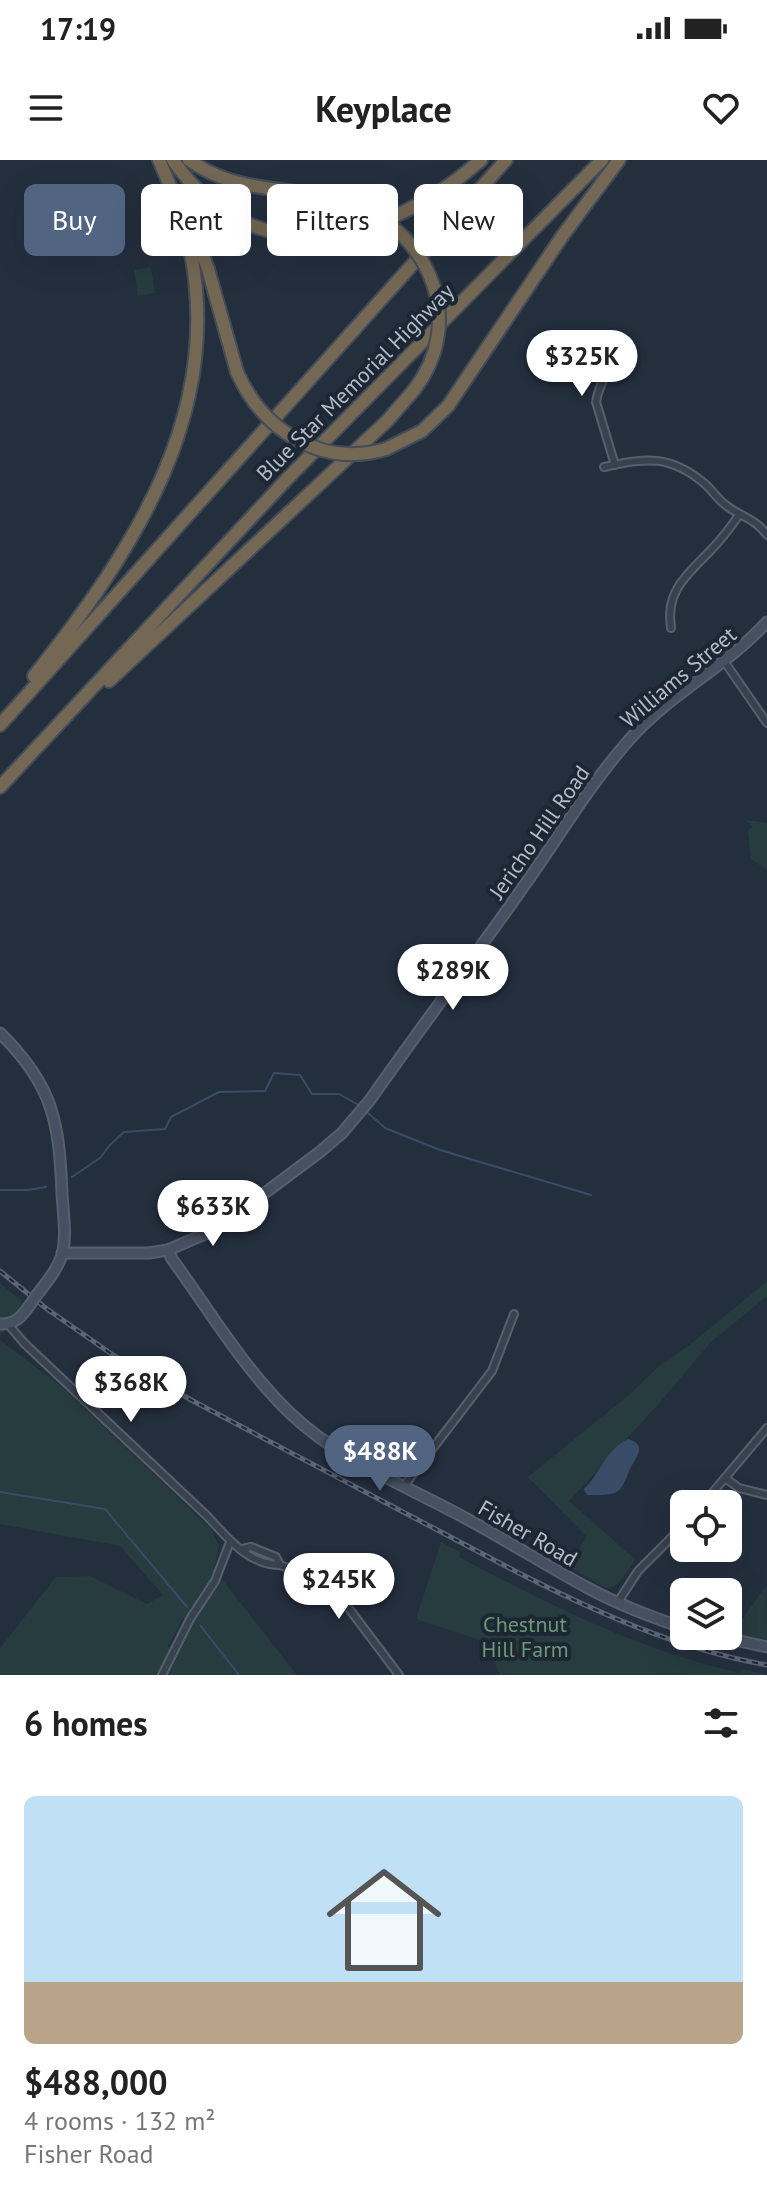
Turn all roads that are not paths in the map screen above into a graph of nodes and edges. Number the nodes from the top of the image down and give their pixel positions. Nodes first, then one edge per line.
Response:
1 (160, 160) edge
2 (173, 160) edge
3 (189, 160) edge
4 (481, 160) edge
5 (506, 160) edge
6 (602, 160) edge
7 (619, 160) edge
8 (628, 348) dead end
9 (615, 465) junction
10 (604, 467) dead end
11 (739, 515) junction
12 (767, 535) edge
13 (767, 622) edge
14 (671, 628) dead end
15 (724, 661) junction
16 (0, 722) edge
17 (767, 723) edge
18 (34, 751) junction
19 (612, 760) joint
20 (0, 787) edge
21 (0, 1033) edge
22 (168, 1250) junction
23 (62, 1253) junction
24 (514, 1314) dead end
25 (4, 1324) edge
26 (767, 1428) edge
27 (725, 1478) junction
28 (404, 1486) junction
29 (715, 1490) edge
30 (767, 1495) edge
31 (670, 1539) edge
32 (230, 1542) junction
33 (618, 1602) junction
34 (670, 1622) edge
35 (742, 1642) edge
36 (767, 1647) edge
37 (162, 1675) edge
38 (399, 1675) edge

1 - 7 highway, bridge
1 - 16 highway
2 - 4 highway
3 - 18 highway, bridge
5 - 16 highway, Blue Star Memorial Highway
6 - 18 highway, Blue Star Memorial Highway
8 - 9 street
9 - 10 street
9 - 11 street
11 - 12 street
11 - 14 street
13 - 15 street, Williams Street
15 - 17 street
15 - 19 street, Williams Street
18 - 20 highway
19 - 22 street, Jericho Hill Road
21 - 23 street
22 - 23 street, Jericho Hill Road
22 - 28 street, Fisher Road
23 - 25 street
24 - 28 street
25 - 32 street
26 - 27 street
27 - 29 street
27 - 30 street
28 - 33 street, Fisher Road
31 - 33 street
32 - 37 street
32 - 38 street
33 - 34 street, Fisher Road
35 - 36 street

